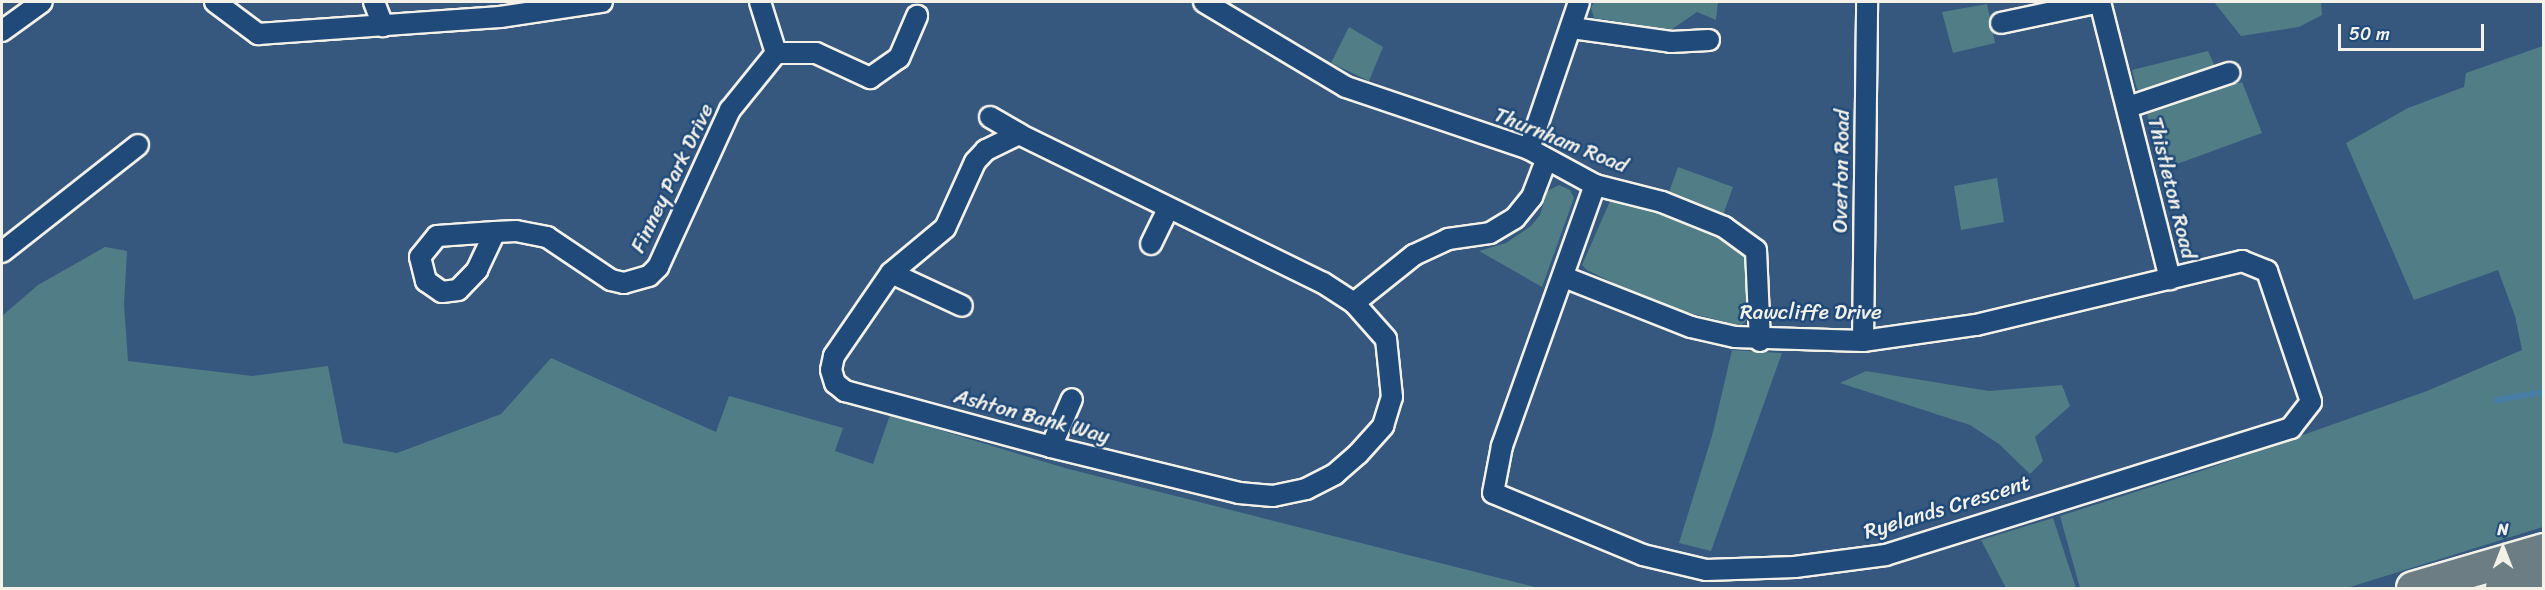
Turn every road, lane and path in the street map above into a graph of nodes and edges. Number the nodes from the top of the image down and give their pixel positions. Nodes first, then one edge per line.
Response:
1 (42, 2) edge
2 (215, 2) edge
3 (374, 2) edge
4 (602, 2) edge
5 (760, 2) edge
6 (1204, 2) edge
7 (1580, 2) edge
8 (1867, 2) edge
9 (2100, 2) edge
10 (917, 16) dead end
11 (2001, 23) dead end
12 (383, 26) junction
13 (1572, 28) junction
14 (2, 31) edge
15 (1709, 40) dead end
16 (776, 53) junction
17 (2229, 73) dead end
18 (2128, 107) junction
19 (990, 117) dead end
20 (1019, 134) junction
21 (138, 145) dead end
22 (1529, 149) junction
23 (1546, 160) junction
24 (1595, 185) junction
25 (1168, 209) junction
26 (495, 232) dead end
27 (1152, 244) dead end
28 (2, 252) edge
29 (891, 273) junction
30 (1564, 277) junction
31 (2170, 279) junction
32 (1354, 303) junction
33 (962, 306) dead end
34 (1760, 341) junction
35 (1863, 341) junction
36 (1072, 399) dead end
37 (1051, 447) junction
38 (2544, 550) edge
39 (2544, 577) edge
40 (2414, 588) edge
41 (2502, 588) edge

1 - 14 street
2 - 12 street
3 - 12 street
4 - 12 street
5 - 16 street
6 - 22 street, Thurnham Road
7 - 13 street
8 - 35 street, Overton Road
9 - 11 street
9 - 18 street, Thistleton Road
10 - 16 street
13 - 15 street
13 - 22 street
16 - 26 street, Finney Park Drive
17 - 18 street, Thistleton Road
18 - 31 street, Thistleton Road
19 - 20 street, Ashton Bank Way
20 - 25 street, Ashton Bank Way
20 - 29 street, Ashton Bank Way
21 - 28 street
22 - 23 street, Thurnham Road
23 - 24 street, Thurnham Road
23 - 32 street
24 - 30 street, Ryelands Crescent
24 - 34 street, Thurnham Road
25 - 27 street
25 - 32 street, Ashton Bank Way
29 - 33 street
29 - 37 street, Ashton Bank Way
30 - 31 street, Ryelands Crescent
30 - 34 street, Rawcliffe Drive
31 - 35 street, Rawcliffe Drive
32 - 37 street, Ashton Bank Way
34 - 35 street, Rawcliffe Drive
36 - 37 street
38 - 40 highway
39 - 41 highway

